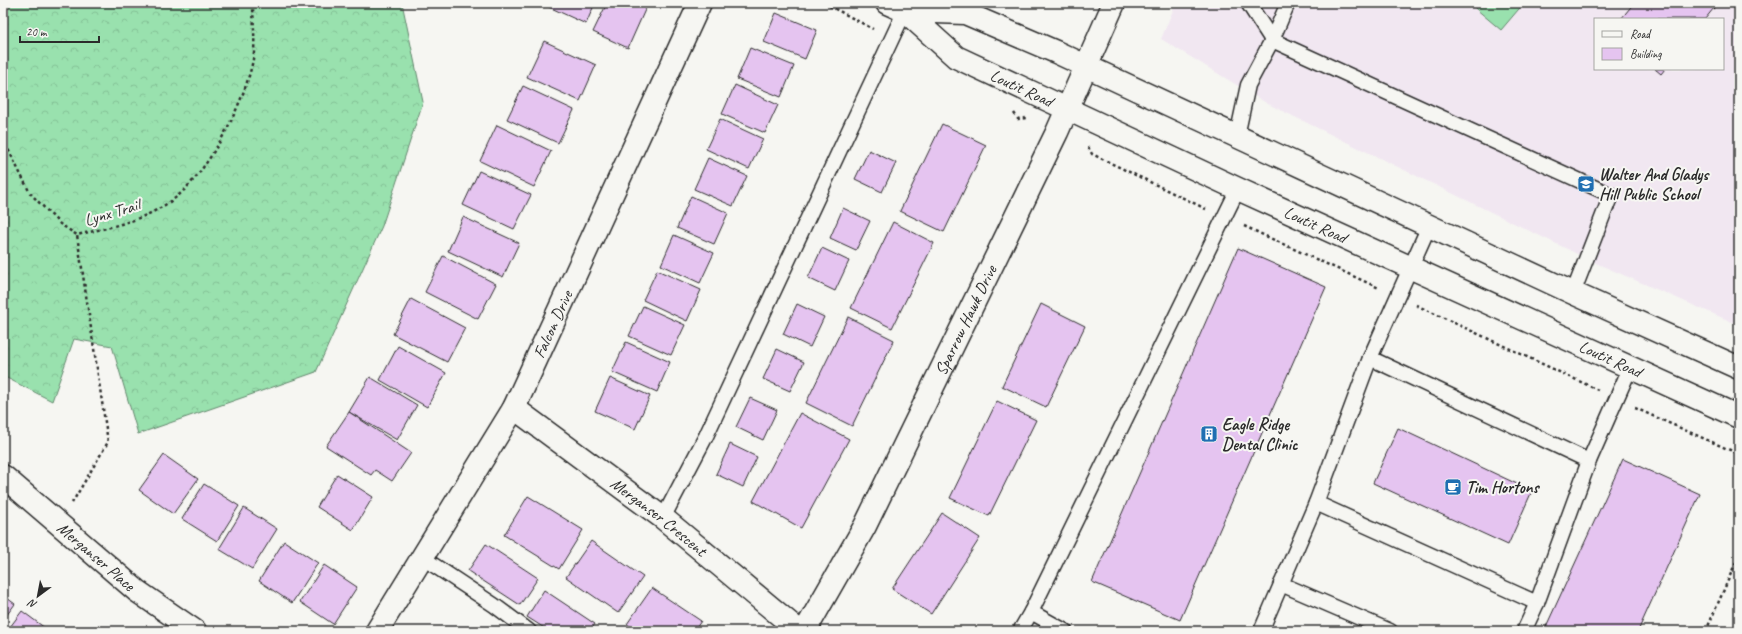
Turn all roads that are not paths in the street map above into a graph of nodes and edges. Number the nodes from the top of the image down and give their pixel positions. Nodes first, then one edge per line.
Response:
1 (700, 3) edge
2 (1114, 3) edge
3 (1248, 3) edge
4 (1288, 3) edge
5 (900, 6) edge
6 (1272, 40) junction
7 (1086, 66) junction
8 (1067, 109) junction
9 (1237, 136) junction
10 (1238, 189) junction
11 (1429, 226) junction
12 (1410, 268) junction
13 (1572, 293) junction
14 (1370, 358) junction
15 (1630, 368) junction
16 (1739, 368) edge
17 (514, 408) junction
18 (1739, 417) edge
19 (1589, 461) junction
20 (3, 476) edge
21 (1316, 503) junction
22 (663, 518) junction
23 (423, 558) junction
24 (1281, 584) junction
25 (1536, 603) junction
26 (1031, 612) junction
27 (195, 631) edge
28 (377, 631) edge
29 (529, 631) edge
30 (799, 631) edge
31 (804, 631) edge
32 (1020, 631) edge
33 (1065, 631) edge
34 (1261, 631) edge
35 (1390, 631) edge
36 (1524, 631) edge

1 - 17 street, Falcon Drive
2 - 7 street, Sparrow Hawk Drive
3 - 6 lane
4 - 6 lane
5 - 7 street
5 - 8 street, Loutit Road
5 - 22 lane
6 - 9 lane
6 - 13 lane
7 - 8 street, Sparrow Hawk Drive
7 - 9 street
8 - 10 street, Loutit Road
8 - 31 street, Sparrow Hawk Drive
9 - 11 street
10 - 12 street, Loutit Road
10 - 26 lane
11 - 12 lane
11 - 13 street
12 - 14 lane
12 - 15 street, Loutit Road
13 - 16 street
14 - 19 lane
14 - 21 lane
15 - 18 street, Loutit Road
15 - 19 lane
17 - 22 street, Merganser Crescent
17 - 23 street, Falcon Drive
19 - 25 lane
20 - 27 street, Merganser Place
21 - 24 lane
21 - 25 lane
22 - 30 street, Merganser Crescent
23 - 28 street, Falcon Drive
23 - 29 lane
24 - 34 lane
24 - 35 lane
25 - 36 lane
26 - 32 lane
26 - 33 lane

